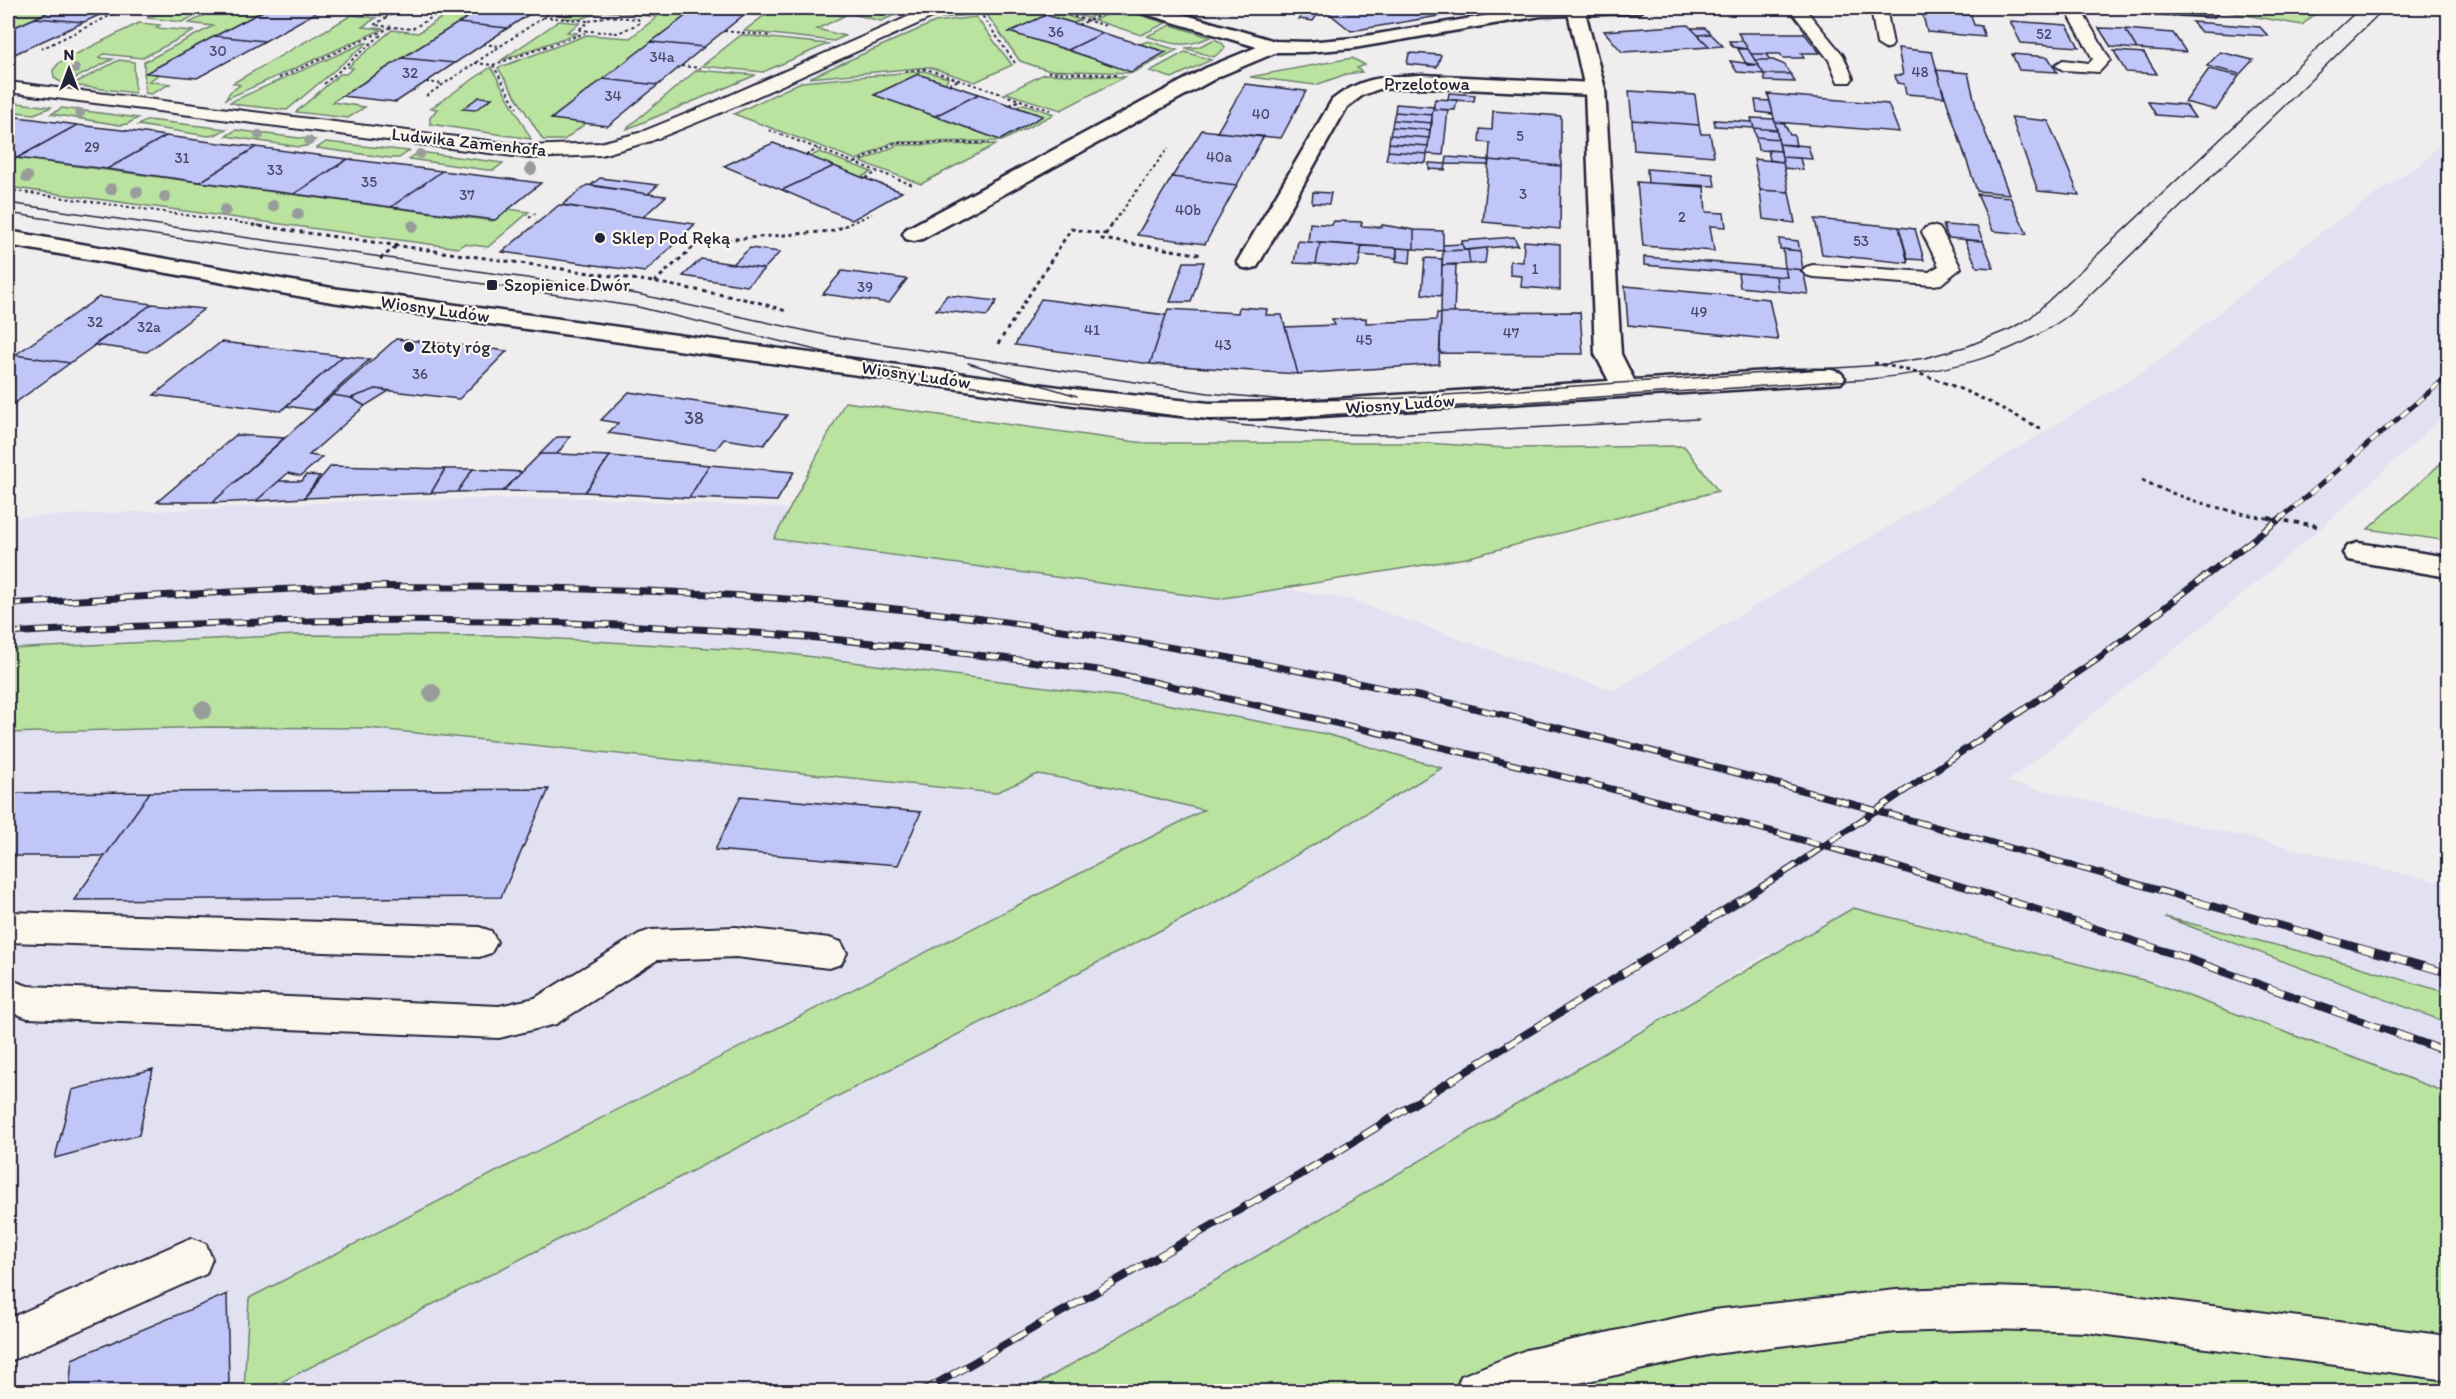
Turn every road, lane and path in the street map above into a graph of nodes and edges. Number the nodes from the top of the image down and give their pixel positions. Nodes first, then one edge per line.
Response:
1 (125, 8) edge
2 (424, 8) edge
3 (556, 8) edge
4 (940, 8) edge
5 (1040, 8) edge
6 (1145, 8) edge
7 (1634, 8) edge
8 (1796, 8) edge
9 (1878, 8) edge
10 (2073, 8) edge
11 (2151, 8) edge
12 (1575, 9) edge
13 (419, 11) junction
14 (534, 11) dead end
15 (2209, 11) dead end
16 (338, 12) dead end
17 (550, 12) junction
18 (1108, 12) dead end
19 (388, 16) junction
20 (542, 17) junction
21 (590, 21) junction
22 (1078, 25) dead end
23 (392, 27) junction
24 (387, 30) junction
25 (589, 31) junction
26 (48, 40) dead end
27 (58, 41) junction
28 (1885, 44) dead end
29 (483, 45) dead end
30 (500, 46) junction
31 (1274, 46) junction
32 (36, 51) dead end
33 (474, 63) junction
34 (1016, 63) dead end
35 (2062, 66) dead end
36 (903, 71) dead end
37 (1048, 72) dead end
38 (1122, 75) dead end
39 (1844, 78) dead end
40 (278, 79) dead end
41 (959, 80) junction
42 (426, 82) dead end
43 (443, 84) junction
44 (949, 84) dead end
45 (8, 87) edge
46 (1595, 89) junction
47 (317, 90) dead end
48 (426, 95) dead end
49 (1020, 100) junction
50 (1010, 105) dead end
51 (714, 109) junction
52 (1051, 110) dead end
53 (994, 143) dead end
54 (1170, 145) dead end
55 (818, 149) junction
56 (806, 155) dead end
57 (855, 162) junction
58 (879, 172) junction
59 (866, 178) dead end
60 (921, 187) dead end
61 (8, 190) edge
62 (536, 213) dead end
63 (873, 214) dead end
64 (530, 218) dead end
65 (1932, 232) dead end
66 (914, 234) dead end
67 (1105, 234) junction
68 (8, 238) edge
69 (1249, 262) joint
70 (1814, 271) dead end
71 (654, 282) junction
72 (786, 311) dead end
73 (1007, 348) dead end
74 (1832, 378) dead end
75 (1960, 387) dead end
76 (1626, 389) junction
77 (2041, 429) dead end
78 (2142, 480) dead end
79 (2327, 528) dead end
80 (2358, 553) dead end
81 (2448, 567) edge
82 (8, 927) edge
83 (479, 942) dead end
84 (829, 953) dead end
85 (8, 995) edge
86 (191, 1260) dead end
87 (8, 1341) edge
88 (2448, 1358) edge
89 (1477, 1392) edge

1 - 27 path
2 - 13 path
3 - 17 path
4 - 51 lane, Ludwika Zamenhofa
5 - 34 path
6 - 31 street
7 - 12 street
8 - 39 lane
9 - 28 lane
10 - 35 lane
11 - 15 street
12 - 31 street
12 - 46 street
13 - 19 path
13 - 23 path
14 - 17 path
16 - 19 path
17 - 20 path
18 - 22 path
19 - 23 path
20 - 21 path
20 - 30 path
21 - 25 path
21 - 25 path
23 - 24 path
24 - 40 path
24 - 47 path
25 - 33 path
26 - 27 path
27 - 32 path
29 - 30 path
30 - 33 path
31 - 66 street
33 - 43 path
36 - 41 path
37 - 38 path
41 - 44 path
41 - 49 path
42 - 43 path
43 - 48 path
45 - 51 lane, Ludwika Zamenhofa
46 - 69 street, Przelotowa
46 - 76 street
49 - 50 path
49 - 52 path
51 - 55 path
53 - 57 path
54 - 67 path
55 - 56 path
55 - 57 path
57 - 58 path
58 - 59 path
58 - 60 path
61 - 71 path
62 - 64 path
63 - 71 path
65 - 70 lane
67 - 69 path
67 - 73 path
68 - 76 street, Wiosny Ludów
71 - 72 path
74 - 76 street, Wiosny Ludów
75 - 77 path
78 - 79 path
80 - 81 street
82 - 83 lane
84 - 85 lane
86 - 87 lane
88 - 89 lane

